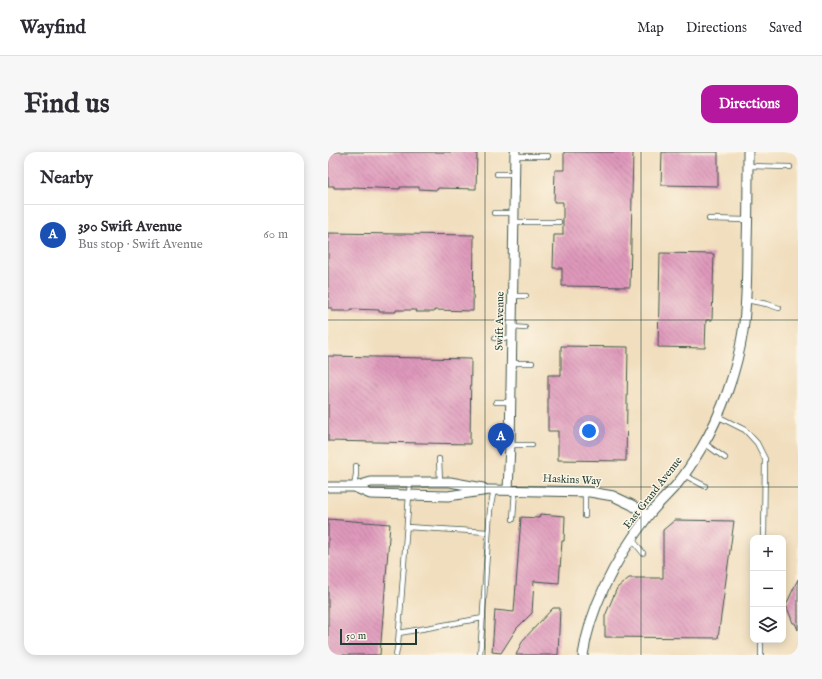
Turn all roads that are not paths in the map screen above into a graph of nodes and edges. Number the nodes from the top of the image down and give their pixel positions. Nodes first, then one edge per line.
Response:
1 (748, 152) edge
2 (515, 154) edge
3 (548, 156) dead end
4 (748, 166) junction
5 (790, 167) dead end
6 (497, 174) dead end
7 (515, 174) junction
8 (494, 213) dead end
9 (514, 218) junction
10 (709, 219) dead end
11 (748, 220) junction
12 (559, 222) dead end
13 (513, 296) junction
14 (526, 296) dead end
15 (746, 300) junction
16 (779, 308) dead end
17 (512, 328) junction
18 (525, 328) dead end
19 (495, 338) dead end
20 (512, 338) junction
21 (512, 363) junction
22 (532, 363) dead end
23 (496, 402) dead end
24 (511, 402) junction
25 (717, 416) junction
26 (704, 444) junction
27 (510, 445) junction
28 (532, 445) dead end
29 (725, 458) dead end
30 (440, 459) dead end
31 (356, 466) dead end
32 (684, 475) junction
33 (410, 482) junction
34 (440, 482) junction
35 (705, 486) dead end
36 (328, 487) edge
37 (354, 487) junction
38 (491, 490) junction
39 (512, 490) junction
40 (585, 492) junction
41 (410, 495) junction
42 (585, 516) dead end
43 (648, 516) junction
44 (513, 519) dead end
45 (407, 527) junction
46 (488, 532) junction
47 (764, 535) edge
48 (632, 539) junction
49 (643, 553) dead end
50 (483, 618) junction
51 (399, 633) junction
52 (761, 643) edge
53 (396, 655) edge
54 (480, 655) edge
55 (583, 655) edge
56 (761, 655) edge

1 - 4 street, East Grand Avenue
2 - 3 lane
2 - 7 street, Swift Avenue
4 - 5 lane
4 - 11 street, East Grand Avenue
6 - 7 lane
7 - 9 street, Swift Avenue
8 - 9 lane
9 - 12 lane
9 - 13 street, Swift Avenue
10 - 11 lane
11 - 15 street, East Grand Avenue
13 - 14 lane
13 - 17 street, Swift Avenue
15 - 16 lane
15 - 25 street, East Grand Avenue
17 - 18 lane
17 - 20 street, Swift Avenue
19 - 20 lane
20 - 21 street, Swift Avenue
21 - 22 lane
21 - 24 street, Swift Avenue
23 - 24 lane
24 - 27 street, Swift Avenue
25 - 26 street, East Grand Avenue
25 - 47 lane
26 - 29 lane
26 - 32 street, East Grand Avenue
27 - 28 lane
27 - 39 street, Swift Avenue
30 - 34 lane
31 - 37 lane
32 - 35 lane
32 - 43 street, East Grand Avenue
33 - 34 street, Haskins Way
33 - 37 street, Haskins Way
33 - 41 lane
34 - 38 street, Haskins Way
36 - 37 street, Haskins Way
37 - 41 street, Haskins Way
38 - 39 street, Haskins Way
38 - 41 street, Haskins Way
38 - 46 lane
39 - 40 street, Haskins Way
39 - 44 lane
40 - 42 lane
40 - 43 street, Haskins Way
41 - 45 lane
43 - 48 street, East Grand Avenue
45 - 46 lane
45 - 51 lane
46 - 50 lane
48 - 49 lane
48 - 55 street, East Grand Avenue
50 - 51 lane
50 - 54 lane
51 - 53 lane
52 - 56 lane

